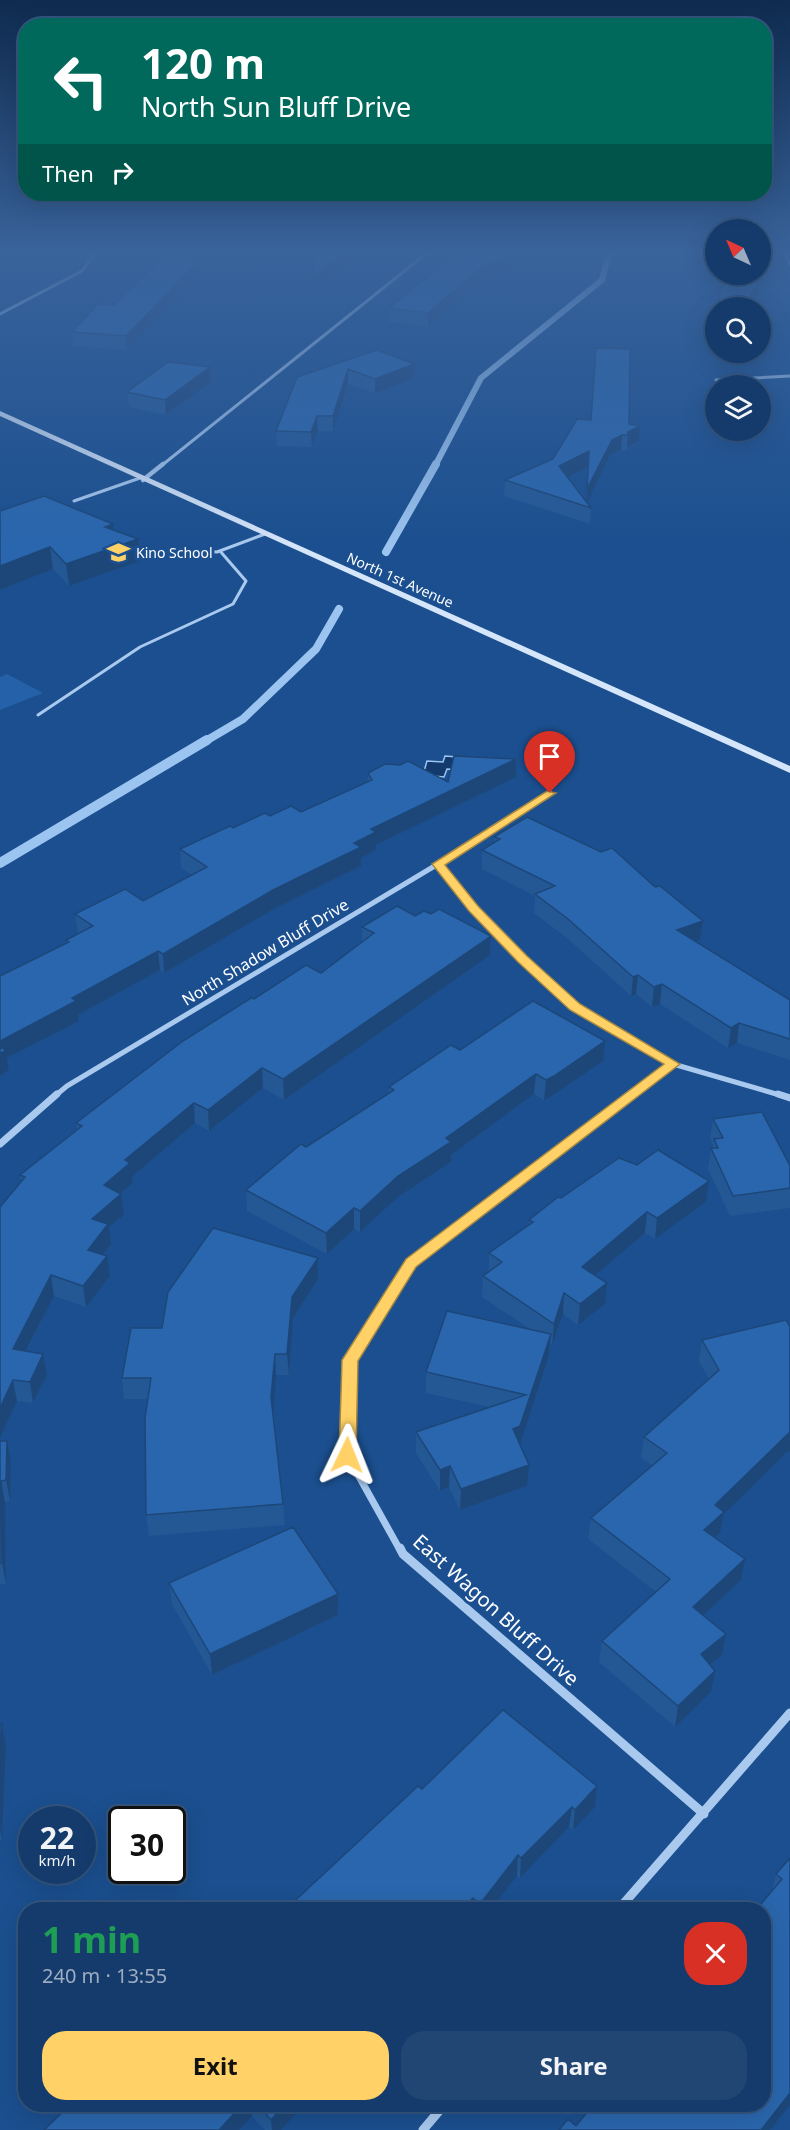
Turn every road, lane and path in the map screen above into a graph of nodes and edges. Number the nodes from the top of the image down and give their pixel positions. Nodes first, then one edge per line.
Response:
1 (307, 348) edge
2 (790, 376) edge
3 (771, 377) edge
4 (0, 413) edge
5 (142, 479) junction
6 (74, 501) dead end
7 (265, 534) junction
8 (174, 550) dead end
9 (220, 551) junction
10 (38, 715) dead end
11 (790, 770) edge
12 (550, 793) dead end
13 (438, 864) junction
14 (673, 1064) junction
15 (790, 1098) edge
16 (0, 1144) edge
17 (790, 1713) edge
18 (704, 1814) junction
19 (625, 1902) edge
20 (438, 2112) edge
21 (423, 2130) edge

1 - 5 street
2 - 3 street
4 - 5 main road, North 1st Avenue
5 - 6 lane
5 - 7 main road, North 1st Avenue
7 - 9 lane
7 - 11 main road, North 1st Avenue
8 - 9 lane
9 - 10 lane
12 - 13 street, North Shadow Bluff Drive
13 - 14 street
13 - 16 street, North Shadow Bluff Drive
14 - 15 street
14 - 18 street, East Wagon Bluff Drive
17 - 18 street
18 - 19 street
20 - 21 street

